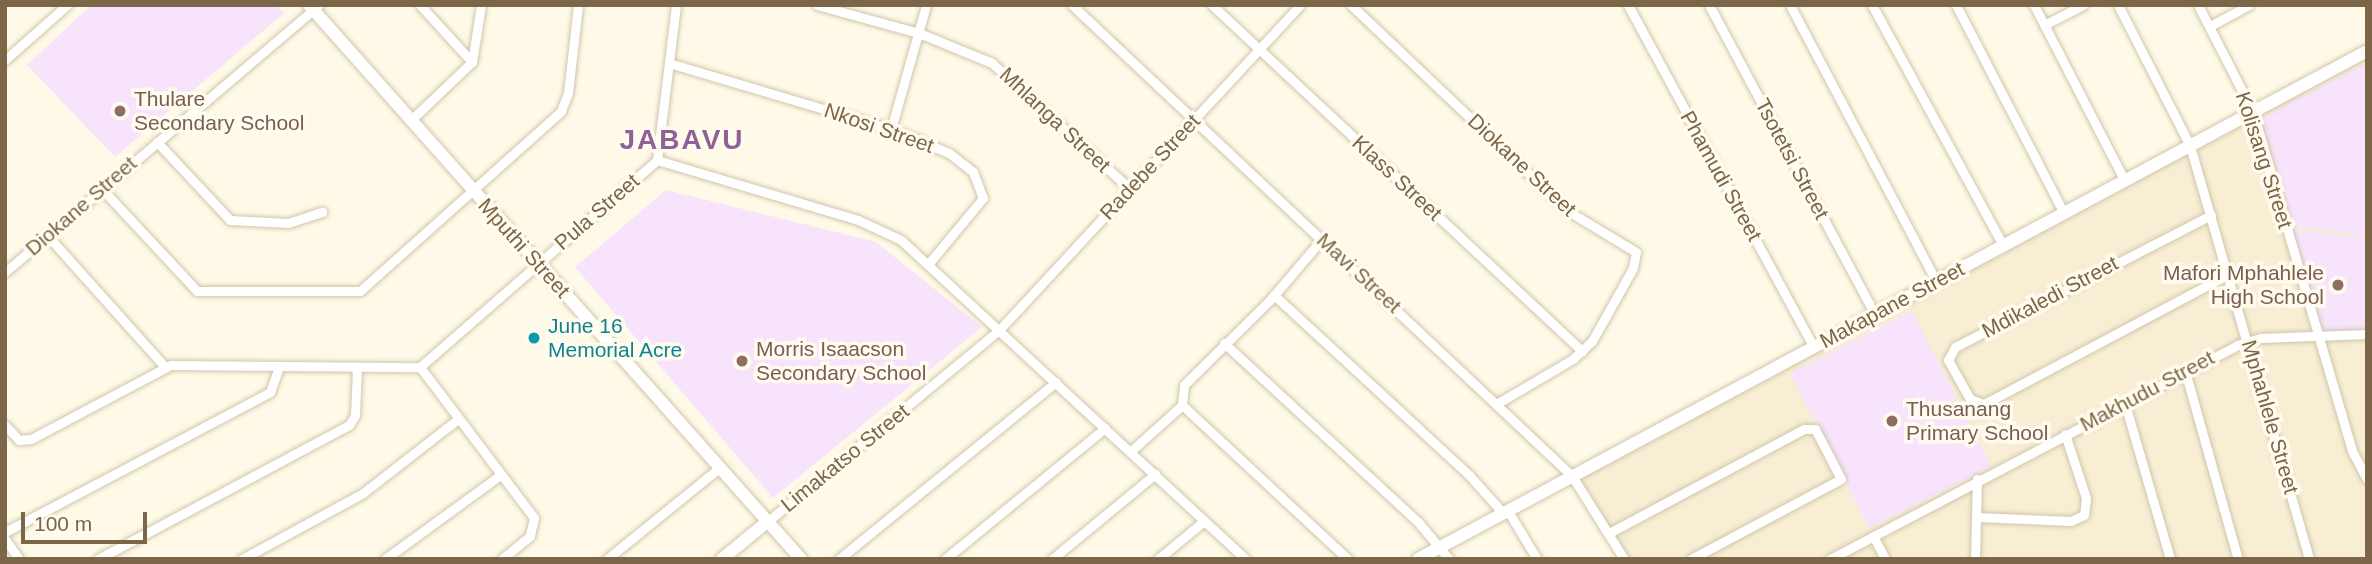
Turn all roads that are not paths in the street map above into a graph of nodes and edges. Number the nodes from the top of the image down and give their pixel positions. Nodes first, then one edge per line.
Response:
1 (67, 5) edge
2 (420, 5) edge
3 (481, 5) edge
4 (578, 5) edge
5 (676, 5) edge
6 (817, 5) edge
7 (926, 5) edge
8 (1072, 5) edge
9 (1212, 5) edge
10 (1300, 5) edge
11 (1351, 5) edge
12 (1628, 5) edge
13 (1709, 5) edge
14 (1790, 5) edge
15 (1872, 5) edge
16 (1956, 5) edge
17 (2034, 5) edge
18 (2083, 5) edge
19 (2118, 5) edge
20 (2198, 5) edge
21 (2249, 5) edge
22 (314, 7) edge
23 (2044, 25) junction
24 (2210, 26) junction
25 (919, 33) junction
26 (1258, 49) junction
27 (2367, 51) edge
28 (5, 60) edge
29 (472, 62) junction
30 (669, 62) junction
31 (2253, 112) junction
32 (1196, 118) junction
33 (411, 120) junction
34 (891, 129) junction
35 (157, 142) junction
36 (2190, 146) junction
37 (657, 160) junction
38 (2125, 181) junction
39 (101, 188) junction
40 (1130, 189) junction
41 (474, 191) junction
42 (322, 212) dead end
43 (2064, 213) junction
44 (2211, 215) junction
45 (47, 235) junction
46 (1322, 239) junction
47 (2003, 245) junction
48 (538, 263) junction
49 (929, 263) junction
50 (5, 272) edge
51 (2228, 274) junction
52 (1936, 281) junction
53 (1274, 295) junction
54 (1874, 313) junction
55 (1000, 329) junction
56 (1239, 330) junction
57 (2367, 334) edge
58 (2316, 335) junction
59 (2249, 340) junction
60 (1224, 342) junction
61 (1814, 346) junction
62 (1233, 351) junction
63 (1582, 351) junction
64 (164, 366) junction
65 (279, 367) junction
66 (357, 367) junction
67 (420, 367) junction
68 (2185, 371) junction
69 (1056, 382) junction
70 (1497, 403) junction
71 (2125, 404) junction
72 (1182, 405) junction
73 (458, 419) junction
74 (5, 425) edge
75 (1105, 428) junction
76 (2065, 434) junction
77 (1131, 451) junction
78 (719, 468) junction
79 (1155, 474) junction
80 (499, 475) junction
81 (1572, 476) junction
82 (1977, 480) junction
83 (2367, 480) edge
84 (1506, 512) junction
85 (1977, 517) junction
86 (1204, 521) junction
87 (767, 522) junction
88 (5, 531) edge
89 (1609, 533) junction
90 (1873, 536) junction
91 (5, 539) edge
92 (1441, 546) junction
93 (19, 559) edge
94 (98, 559) edge
95 (242, 559) edge
96 (385, 559) edge
97 (502, 559) edge
98 (607, 559) edge
99 (722, 559) edge
100 (802, 559) edge
101 (839, 559) edge
102 (945, 559) edge
103 (1052, 559) edge
104 (1158, 559) edge
105 (1245, 559) edge
106 (1348, 559) edge
107 (1418, 559) edge
108 (1449, 559) edge
109 (1537, 559) edge
110 (1624, 559) edge
111 (1691, 559) edge
112 (1830, 559) edge
113 (1885, 559) edge
114 (1975, 559) edge
115 (2170, 559) edge
116 (2238, 559) edge
117 (2309, 559) edge

1 - 28 street
2 - 29 street
3 - 29 street
4 - 41 street
5 - 30 street, Pula Street
6 - 25 street, Mhlanga Street
7 - 25 street
8 - 32 street, Mavi Street
9 - 26 street, Klass Street
10 - 26 street, Radebe Street
11 - 63 street, Diokane Street
12 - 61 street, Phamudi Street
13 - 54 street, Tsotetsi Street
14 - 52 street
15 - 47 street
16 - 43 street
17 - 23 street
18 - 23 street
19 - 36 street, Mphahlele Street
20 - 24 street, Kolisang Street
21 - 24 street
22 - 33 street, Mputhi Street
22 - 35 street, Diokane Street
23 - 38 street
24 - 31 street, Kolisang Street
25 - 34 street
25 - 40 street, Mhlanga Street
26 - 32 street, Radebe Street
26 - 63 street, Klass Street
27 - 31 street, Makapane Street
29 - 33 street
30 - 34 street, Nkosi Street
30 - 37 street, Pula Street
31 - 36 street, Makapane Street
31 - 58 street, Kolisang Street
32 - 40 street, Radebe Street
32 - 46 street, Mavi Street
33 - 41 street, Mputhi Street
34 - 49 street, Nkosi Street
35 - 39 street, Diokane Street
35 - 42 street
36 - 38 street, Makapane Street
36 - 44 street, Mphahlele Street
37 - 48 street, Pula Street
37 - 49 street
38 - 43 street, Makapane Street
39 - 41 street
39 - 45 street, Diokane Street
40 - 55 street, Radebe Street
41 - 48 street, Mputhi Street
43 - 47 street, Makapane Street
44 - 51 street, Mphahlele Street
44 - 51 street, Mdikaledi Street
45 - 50 street, Diokane Street
45 - 64 street
46 - 53 street
46 - 70 street, Mavi Street
47 - 52 street, Makapane Street
48 - 67 street, Pula Street
48 - 78 street, Mputhi Street
49 - 55 street
51 - 59 street, Mphahlele Street
52 - 54 street, Makapane Street
53 - 56 street
53 - 84 street
54 - 61 street, Makapane Street
55 - 69 street
55 - 87 street, Limakatso Street
56 - 60 street
56 - 62 street
57 - 58 street, Makhudu Street
58 - 59 street, Makhudu Street
58 - 83 street, Kolisang Street
59 - 68 street, Makhudu Street
59 - 117 street, Mphahlele Street
60 - 62 street
60 - 72 street
61 - 81 street, Makapane Street
62 - 92 street
63 - 70 street, Diokane Street
64 - 65 street
64 - 74 street
65 - 66 street
65 - 88 street
66 - 67 street
66 - 94 street
67 - 73 street
68 - 71 street, Makhudu Street
68 - 116 street
69 - 75 street
69 - 101 street
70 - 81 street, Mavi Street
71 - 76 street, Makhudu Street
71 - 115 street
72 - 77 street
72 - 106 street
73 - 80 street
73 - 95 street
75 - 77 street
75 - 102 street
76 - 82 street, Makhudu Street
76 - 85 street
77 - 79 street
78 - 87 street, Mputhi Street
78 - 98 street
79 - 86 street
79 - 103 street
80 - 96 street
80 - 97 street
81 - 84 street, Makapane Street
81 - 89 street, Mavi Street
82 - 85 street
82 - 90 street, Makhudu Street
84 - 92 street, Makapane Street
84 - 109 street
85 - 114 street
86 - 104 street
86 - 105 street
87 - 99 street, Limakatso Street
87 - 100 street, Mputhi Street
89 - 110 street, Mavi Street
89 - 111 street
90 - 112 street, Makhudu Street
90 - 113 street
91 - 93 street
92 - 107 street, Makapane Street
92 - 108 street

